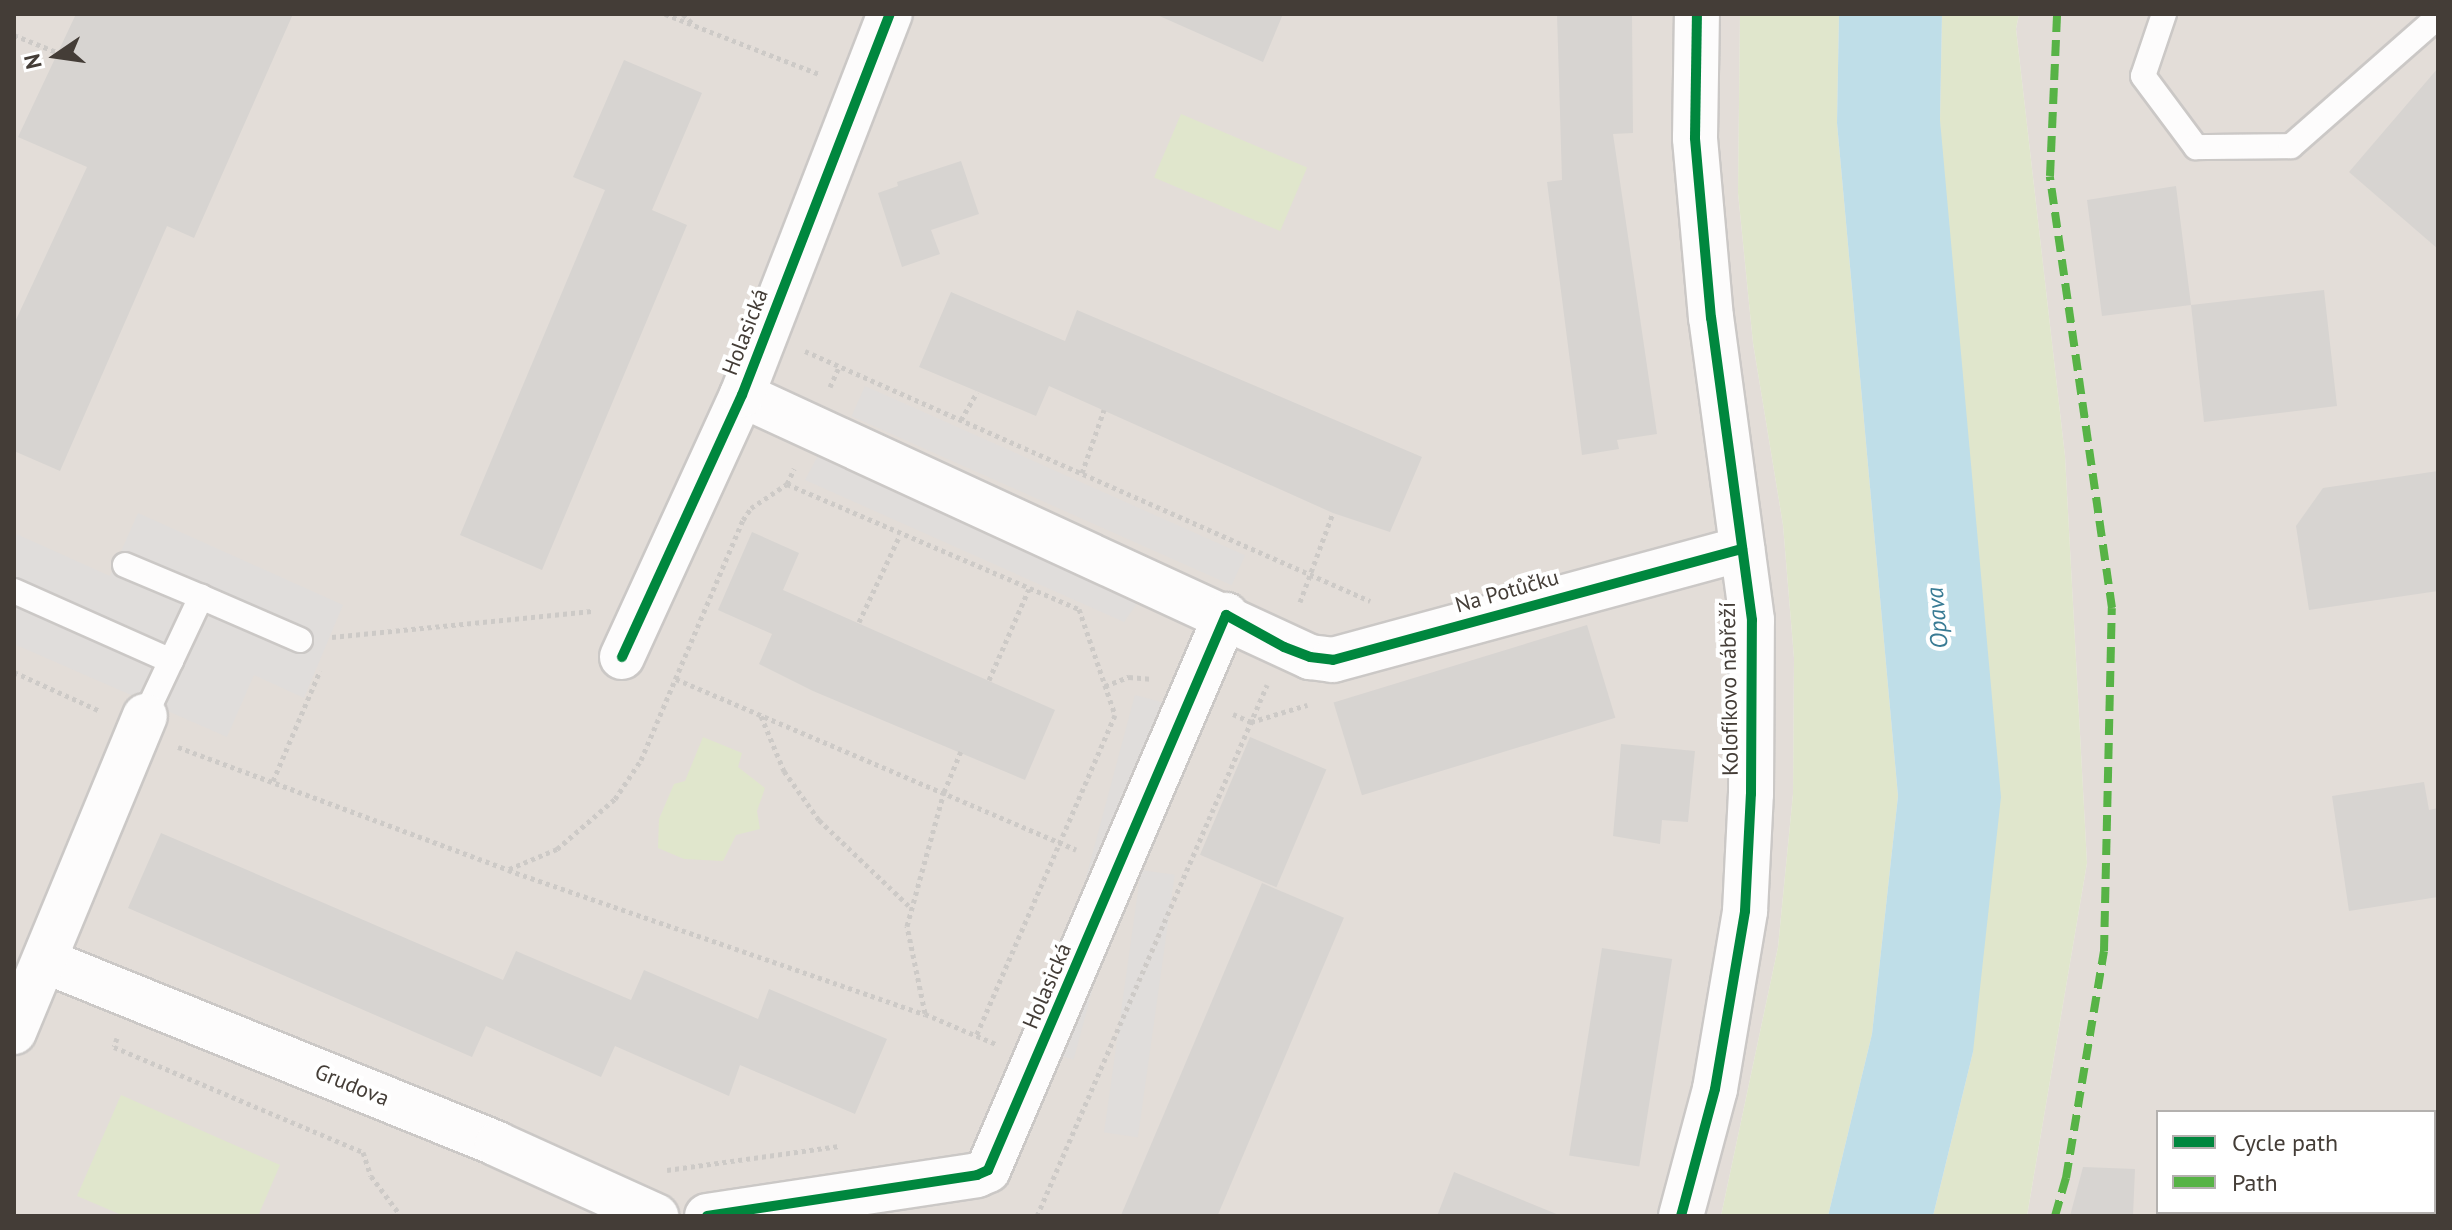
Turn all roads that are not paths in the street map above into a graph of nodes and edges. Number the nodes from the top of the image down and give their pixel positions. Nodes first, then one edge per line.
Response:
1 (890, 14) edge
2 (1697, 14) edge
3 (2164, 14) edge
4 (2438, 17) edge
5 (742, 395) junction
6 (1742, 549) junction
7 (125, 565) dead end
8 (14, 591) edge
9 (201, 597) junction
10 (1226, 615) junction
11 (300, 640) road end
12 (1284, 647) joint
13 (622, 657) dead end
14 (171, 661) junction
15 (142, 724) joint
16 (45, 961) junction
17 (14, 1032) edge
18 (656, 1216) edge
19 (707, 1216) edge
20 (1681, 1216) edge

1 - 5 street, Holasická
2 - 6 street, Kolofíkovo nábřeží
3 - 4 lane
5 - 10 street, Holasická
5 - 13 street, Holasická
6 - 12 street, Na Potůčku
6 - 20 street, Kolofíkovo nábřeží
7 - 9 lane
8 - 14 lane
9 - 11 lane
9 - 14 lane
10 - 12 street, Holasická
10 - 19 street, Holasická
14 - 15 lane
15 - 16 street
16 - 17 street
16 - 18 street, Grudova

